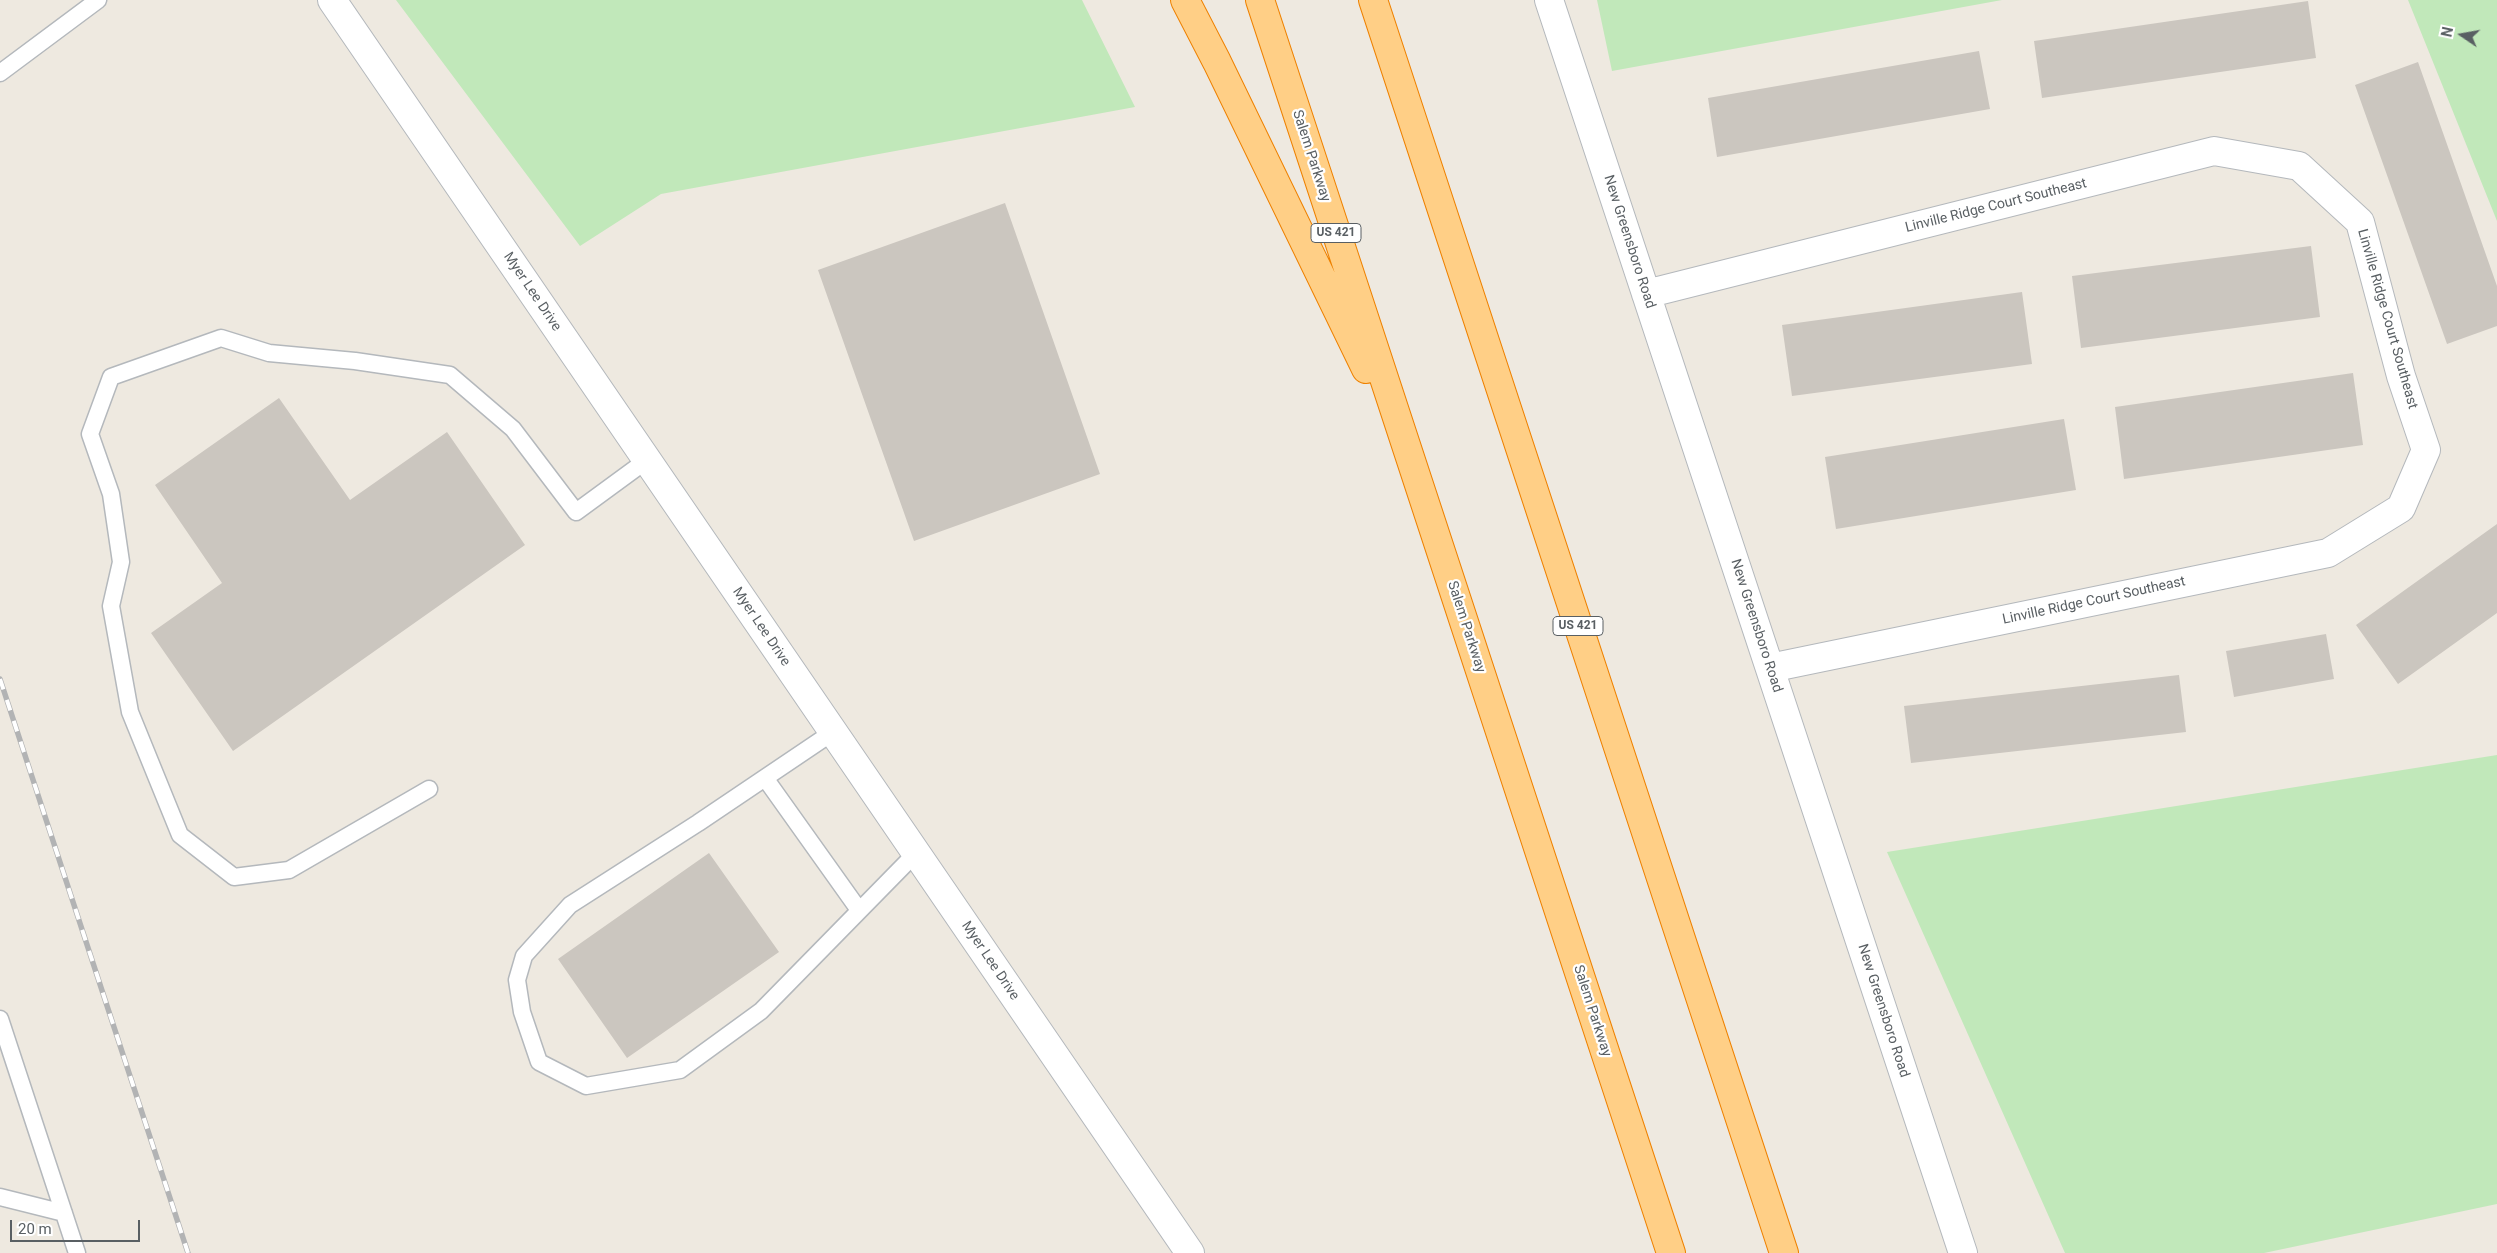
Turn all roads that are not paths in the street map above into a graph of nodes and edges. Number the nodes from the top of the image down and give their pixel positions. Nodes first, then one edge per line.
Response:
1 (98, 0) edge
2 (332, 0) edge
3 (1185, 0) edge
4 (1260, 0) edge
5 (1373, 0) edge
6 (1549, 0) edge
7 (0, 73) edge
8 (1646, 294) junction
9 (647, 460) junction
10 (1413, 465) junction
11 (1770, 668) junction
12 (833, 732) junction
13 (765, 778) junction
14 (429, 789) dead end
15 (916, 853) junction
16 (859, 910) junction
17 (0, 1019) edge
18 (0, 1198) edge
19 (64, 1213) junction
20 (77, 1253) edge
21 (1190, 1253) edge
22 (1671, 1253) edge
23 (1784, 1253) edge
24 (1963, 1253) edge

1 - 7 lane
2 - 9 street, Myer Lee Drive
3 - 10 highway
4 - 10 highway, Salem Parkway / US 421
5 - 23 highway, US 421
6 - 8 street, New Greensboro Road
8 - 11 street, New Greensboro Road
8 - 11 street, Linville Ridge Court Southeast
9 - 12 street, Myer Lee Drive
9 - 14 lane
10 - 22 highway, Salem Parkway / US 421
11 - 24 street, New Greensboro Road
12 - 13 lane
12 - 15 street, Myer Lee Drive
13 - 16 lane
13 - 16 lane
15 - 16 lane
15 - 21 street, Myer Lee Drive
17 - 19 lane
18 - 19 lane
19 - 20 lane

